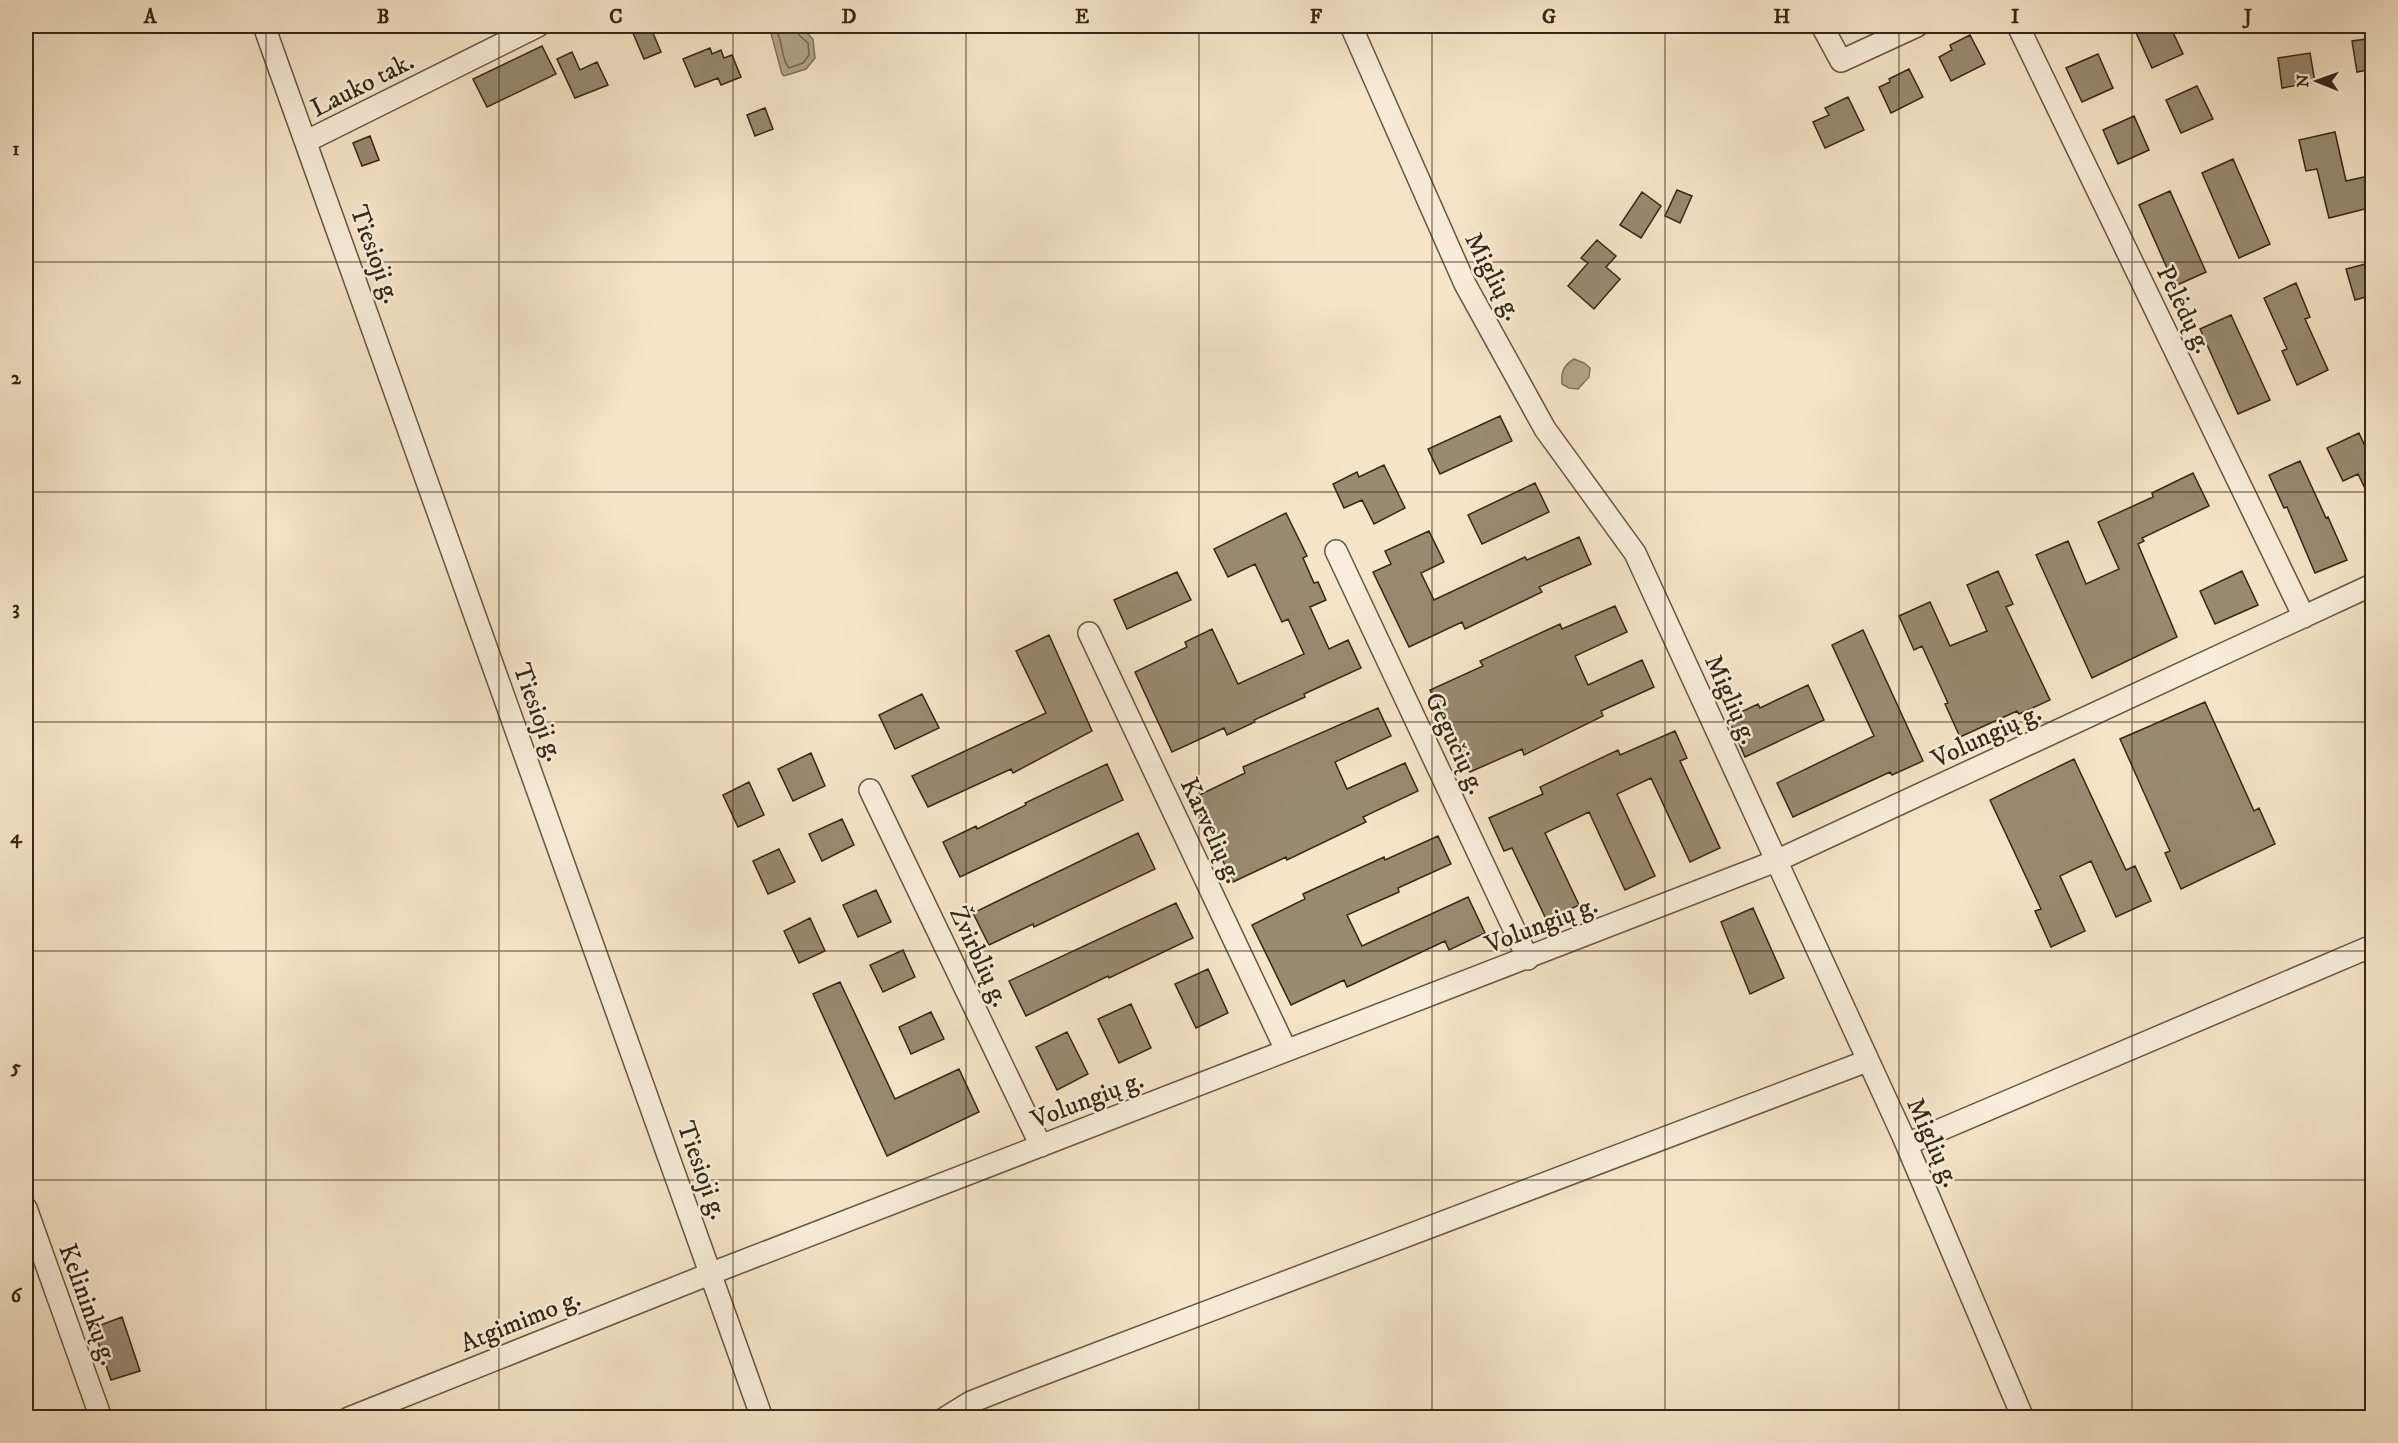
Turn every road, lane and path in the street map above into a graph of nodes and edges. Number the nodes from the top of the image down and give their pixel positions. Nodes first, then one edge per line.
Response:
1 (264, 26) edge
2 (538, 26) edge
3 (1351, 26) edge
4 (1822, 26) edge
5 (1917, 26) edge
6 (2018, 26) edge
7 (307, 141) junction
8 (1336, 551) dead end
9 (2373, 585) edge
10 (2304, 617) junction
11 (1089, 633) dead end
12 (870, 790) dead end
13 (1776, 861) junction
14 (2373, 946) edge
15 (1528, 959) junction
16 (1286, 1050) junction
17 (1867, 1061) junction
18 (1907, 1144) junction
19 (1041, 1146) junction
20 (26, 1208) edge
21 (712, 1273) junction
22 (101, 1418) edge
23 (349, 1418) edge
24 (762, 1418) edge
25 (945, 1418) edge
26 (2023, 1418) edge

1 - 7 street, Tiesioji g.
2 - 7 street, Lauko tak.
3 - 13 street, Miglių g.
4 - 5 street
6 - 10 street, Pelėdų g.
7 - 21 street, Tiesioji g.
8 - 15 street, Gegučių g.
9 - 10 street, Volungių g.
10 - 13 street, Volungių g.
11 - 16 street, Karvelių g.
12 - 19 street, Žvirblių g.
13 - 15 street, Volungių g.
13 - 17 street, Miglių g.
14 - 18 street
15 - 16 street, Volungių g.
16 - 19 street, Volungių g.
17 - 18 street, Miglių g.
17 - 25 street
18 - 26 street, Miglių g.
19 - 21 street, Volungių g.
20 - 22 street, Kelininkų g.
21 - 23 street, Atgimimo g.
21 - 24 street, Tiesioji g.

